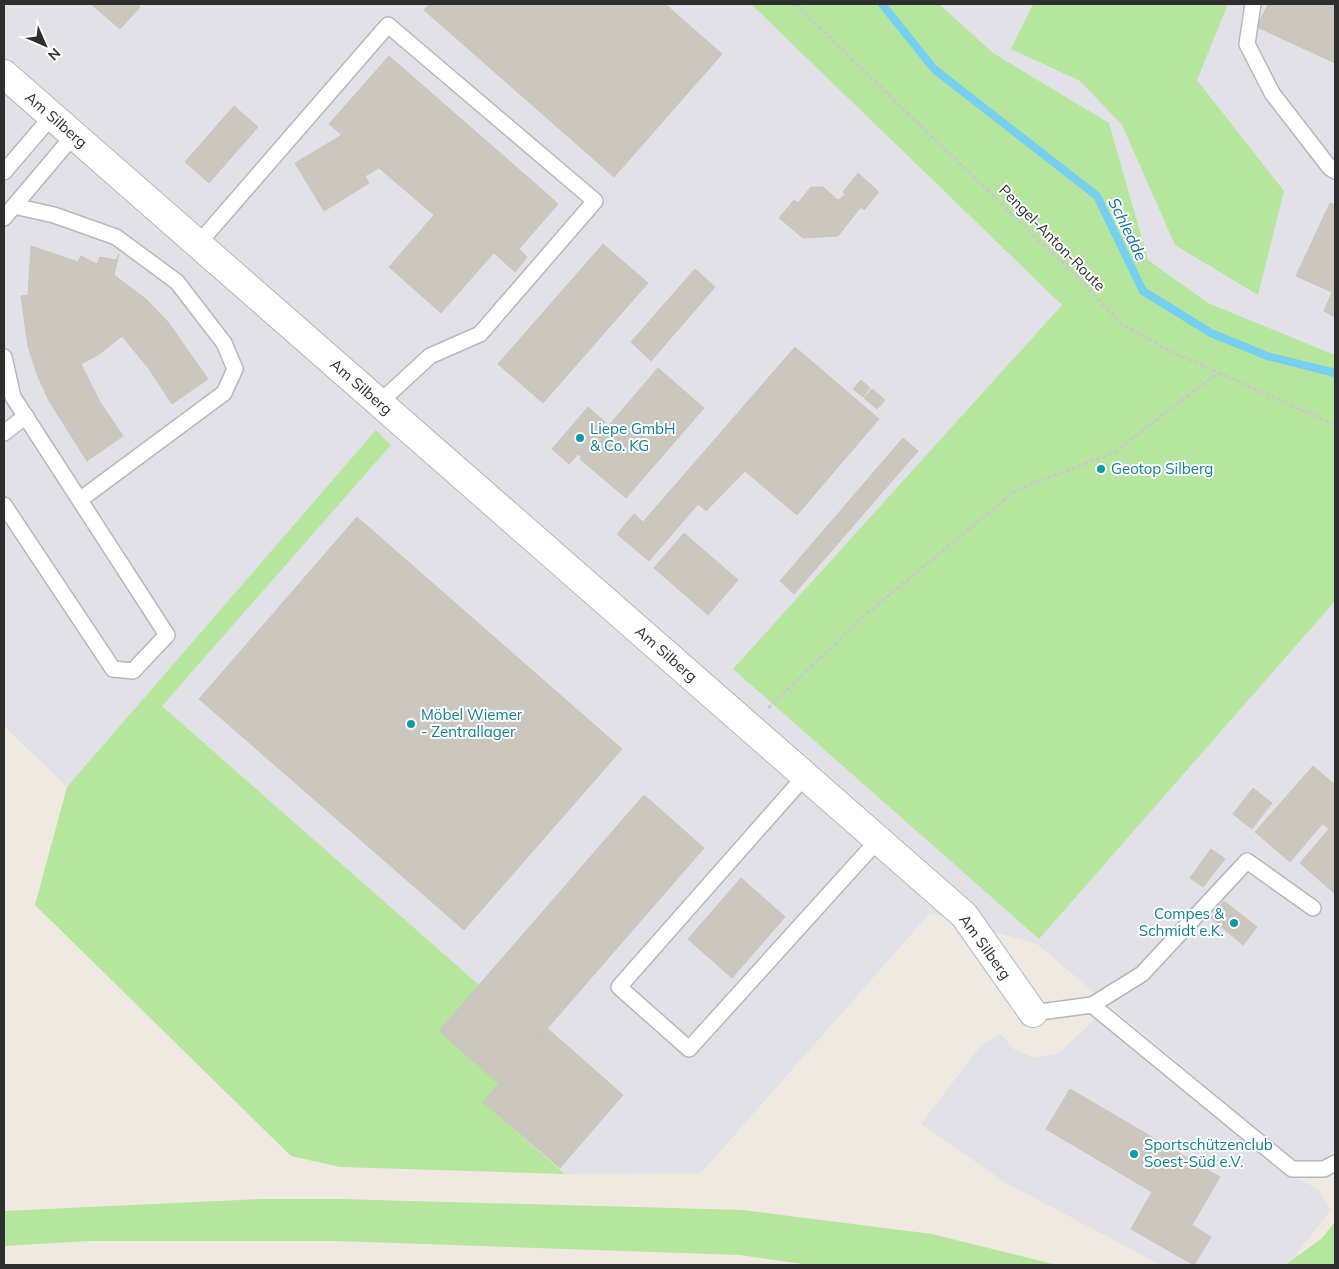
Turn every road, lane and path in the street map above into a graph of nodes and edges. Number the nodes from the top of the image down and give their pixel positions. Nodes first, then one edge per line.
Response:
1 (795, 4) edge
2 (1253, 4) edge
3 (4, 74) edge
4 (52, 116) junction
5 (74, 135) junction
6 (1335, 171) edge
7 (4, 172) edge
8 (14, 206) junction
9 (4, 218) edge
10 (198, 244) junction
11 (4, 357) edge
12 (1218, 373) junction
13 (379, 403) junction
14 (26, 416) junction
15 (1335, 425) edge
16 (4, 433) edge
17 (81, 499) junction
18 (4, 505) edge
19 (750, 727) junction
20 (805, 776) junction
21 (878, 840) junction
22 (1313, 908) dead end
23 (1092, 1005) junction
24 (1033, 1013) joint
25 (1335, 1163) edge

1 - 12 path, Pengel-Anton-Route
2 - 6 lane
3 - 4 street, Am Silberg
4 - 5 street, Am Silberg
4 - 7 lane
5 - 8 lane
5 - 10 street, Am Silberg
8 - 9 lane
8 - 17 lane
10 - 13 street, Am Silberg
10 - 13 lane
11 - 14 lane
12 - 15 path, Pengel-Anton-Route
12 - 19 path
13 - 19 street, Am Silberg
14 - 16 lane
14 - 17 lane
17 - 18 lane
19 - 20 street, Am Silberg
20 - 21 street, Am Silberg
20 - 21 lane
21 - 24 street, Am Silberg
22 - 23 lane
23 - 24 lane, Am Silberg
23 - 25 lane

